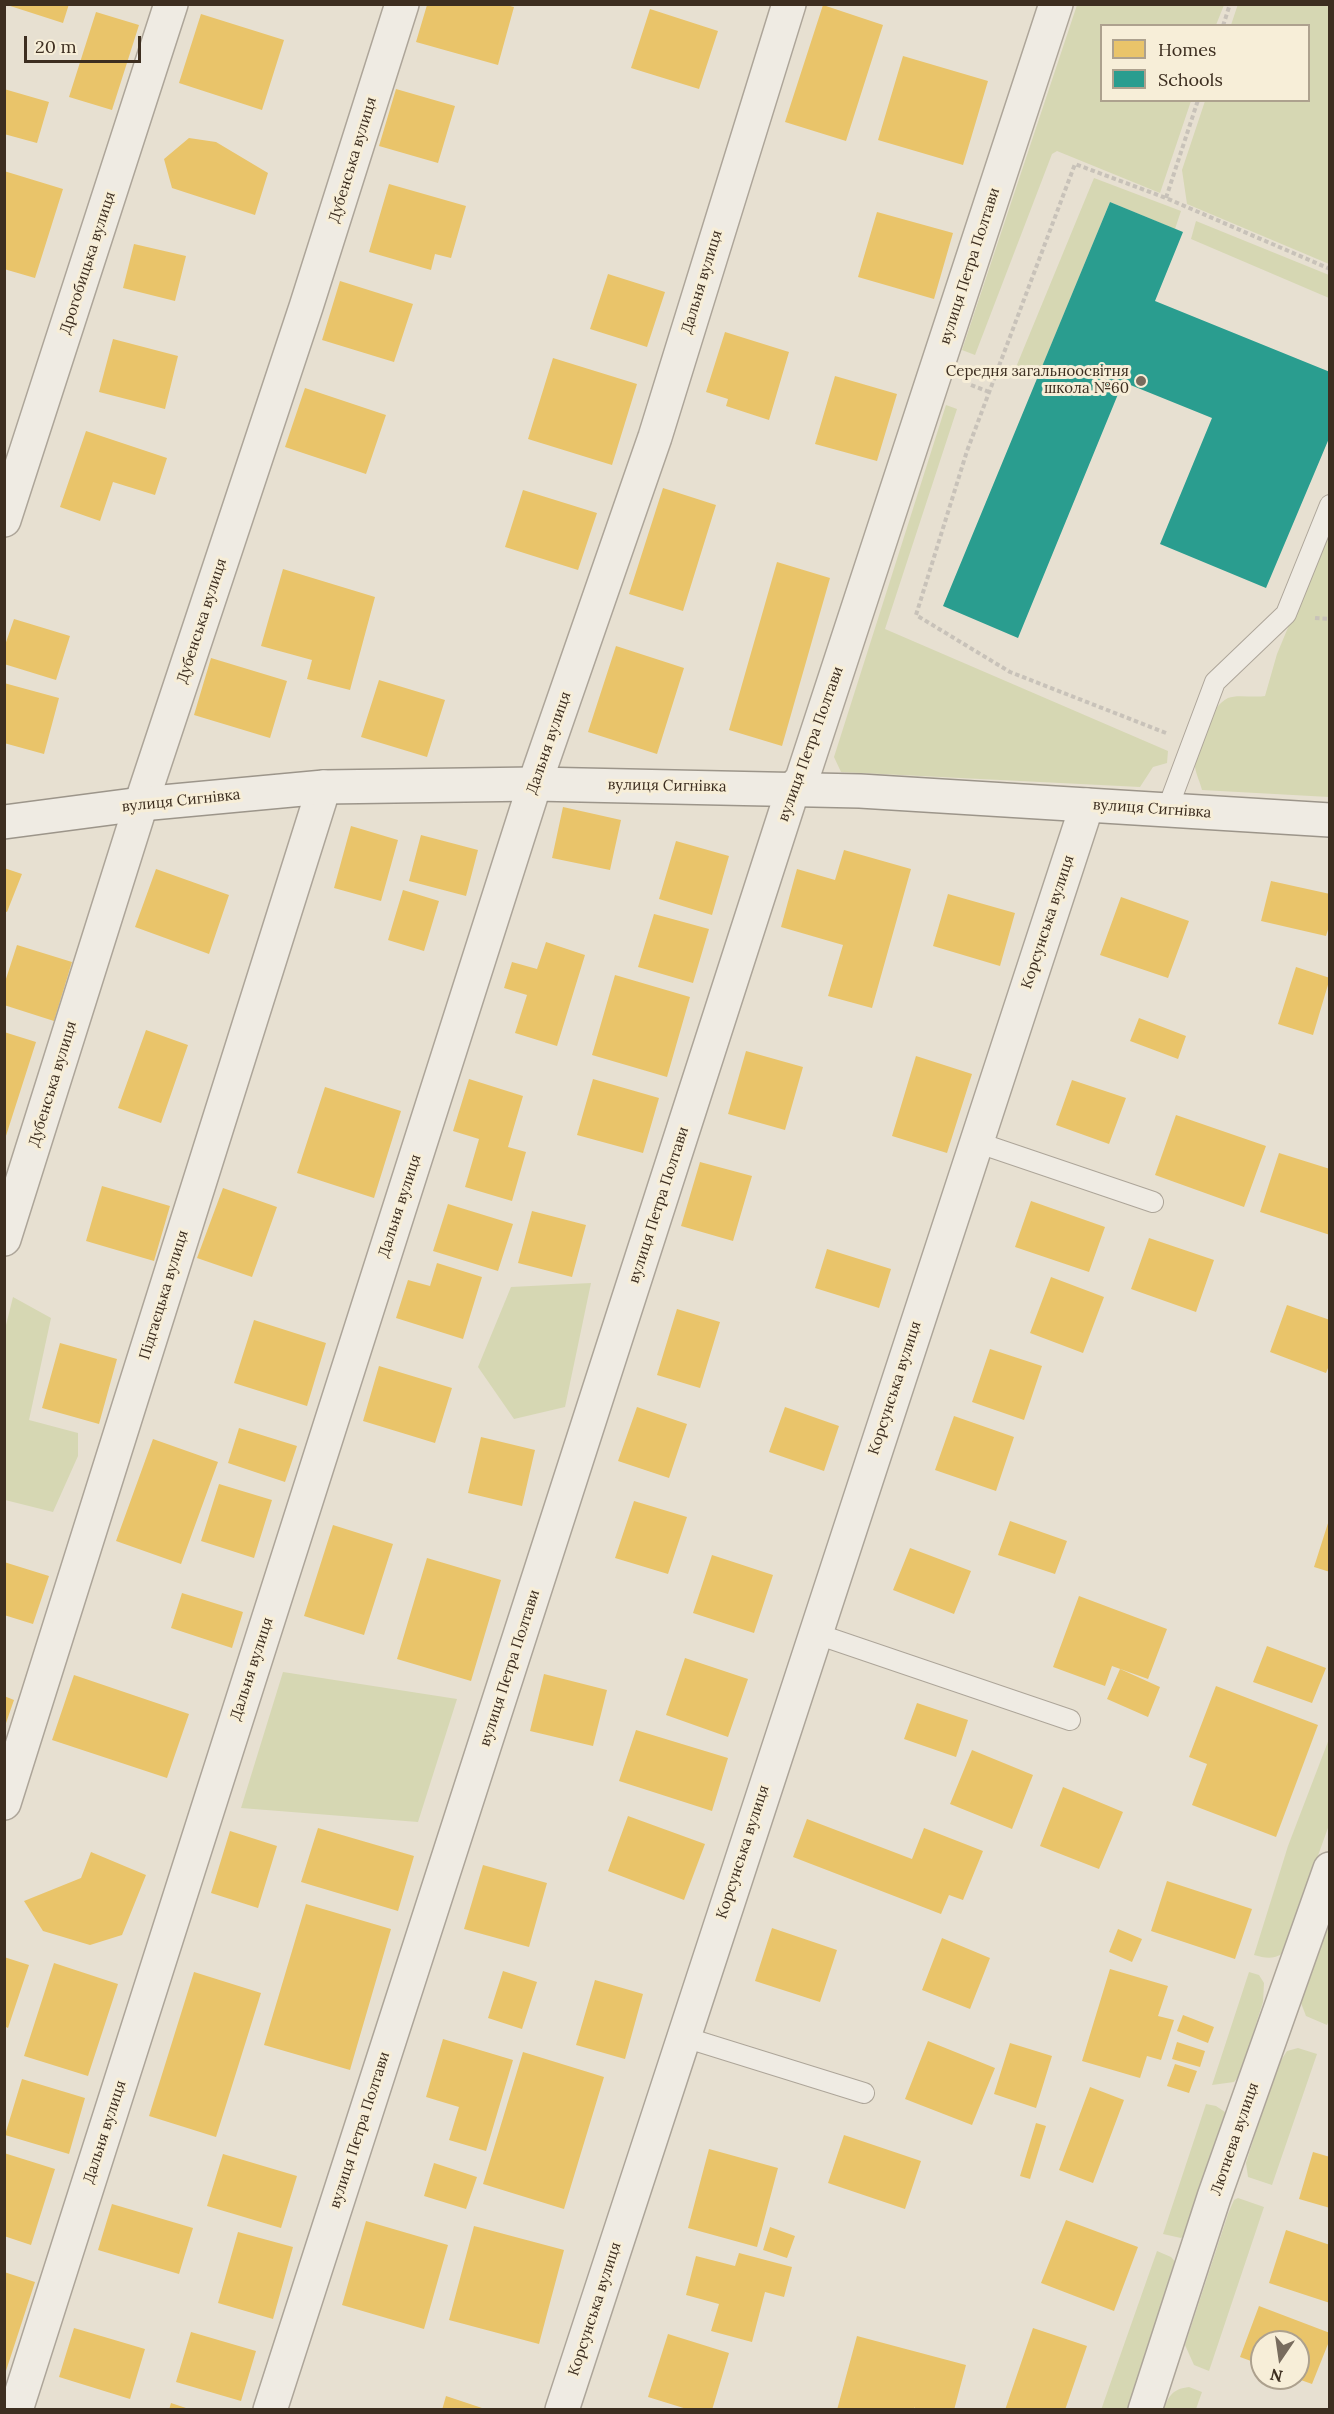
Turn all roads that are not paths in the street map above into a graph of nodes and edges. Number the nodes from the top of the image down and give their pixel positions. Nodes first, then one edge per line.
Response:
1 (171, 4) edge
2 (402, 4) edge
3 (789, 4) edge
4 (1056, 4) edge
5 (1329, 505) edge
6 (4, 520) edge
7 (535, 784) junction
8 (324, 787) junction
9 (793, 789) junction
10 (141, 804) junction
11 (1087, 805) junction
12 (1167, 810) junction
13 (1329, 820) edge
14 (4, 822) edge
15 (976, 1142) junction
16 (1153, 1202) dead end
17 (4, 1239) edge
18 (814, 1633) junction
19 (1070, 1720) dead end
20 (4, 1803) edge
21 (1329, 1869) edge
22 (684, 2037) junction
23 (864, 2093) dead end
24 (16, 2409) edge
25 (270, 2409) edge
26 (562, 2409) edge
27 (1145, 2409) edge

1 - 6 street, Дрогобицька вулиця
2 - 10 street, Дубенська вулиця
3 - 7 street, Дальня вулиця
4 - 9 street, вулиця Петра Полтави
5 - 12 lane
7 - 8 street, вулиця Сигнівка
7 - 9 street, вулиця Сигнівка
7 - 24 street, Дальня вулиця
8 - 10 street, вулиця Сигнівка
8 - 20 street, Підгаєцька вулиця
9 - 11 street, вулиця Сигнівка
9 - 25 street, вулиця Петра Полтави
10 - 14 street, вулиця Сигнівка
10 - 17 street, Дубенська вулиця
11 - 12 street, вулиця Сигнівка
11 - 15 street, Корсунська вулиця
12 - 13 street, вулиця Сигнівка
15 - 16 lane
15 - 18 street, Корсунська вулиця
18 - 19 lane
18 - 22 street, Корсунська вулиця
21 - 27 street, Лютнева вулиця
22 - 23 lane
22 - 26 street, Корсунська вулиця

